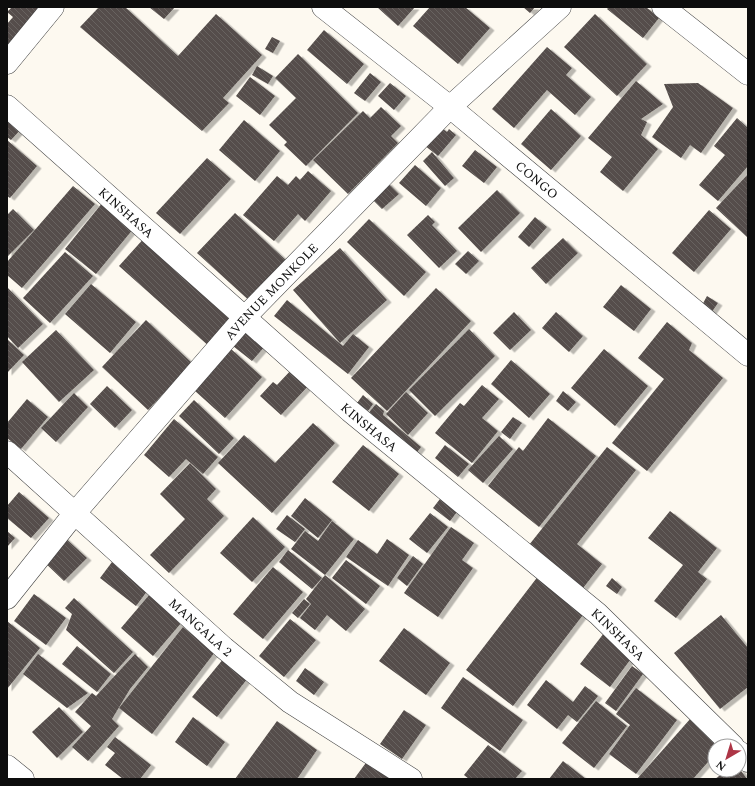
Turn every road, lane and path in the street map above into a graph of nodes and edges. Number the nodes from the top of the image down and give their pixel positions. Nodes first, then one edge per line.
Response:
1 (53, 7) edge
2 (323, 7) edge
3 (560, 7) edge
4 (663, 7) edge
5 (7, 63) edge
6 (748, 74) edge
7 (7, 106) edge
8 (450, 107) junction
9 (244, 318) junction
10 (748, 355) edge
11 (7, 452) edge
12 (74, 514) junction
13 (7, 598) edge
14 (725, 738) edge
15 (7, 766) edge
16 (23, 779) edge
17 (411, 779) edge

1 - 5 street
2 - 8 street, CONGO
3 - 8 street, AVENUE MONKOLE
4 - 6 street
7 - 9 street, KINSHASA
8 - 9 street, AVENUE MONKOLE
8 - 10 street, CONGO
9 - 12 street, AVENUE MONKOLE
9 - 14 street, KINSHASA
11 - 12 street, MANGALA 2
12 - 13 street, AVENUE MONKOLE
12 - 17 street, MANGALA 2
15 - 16 street

